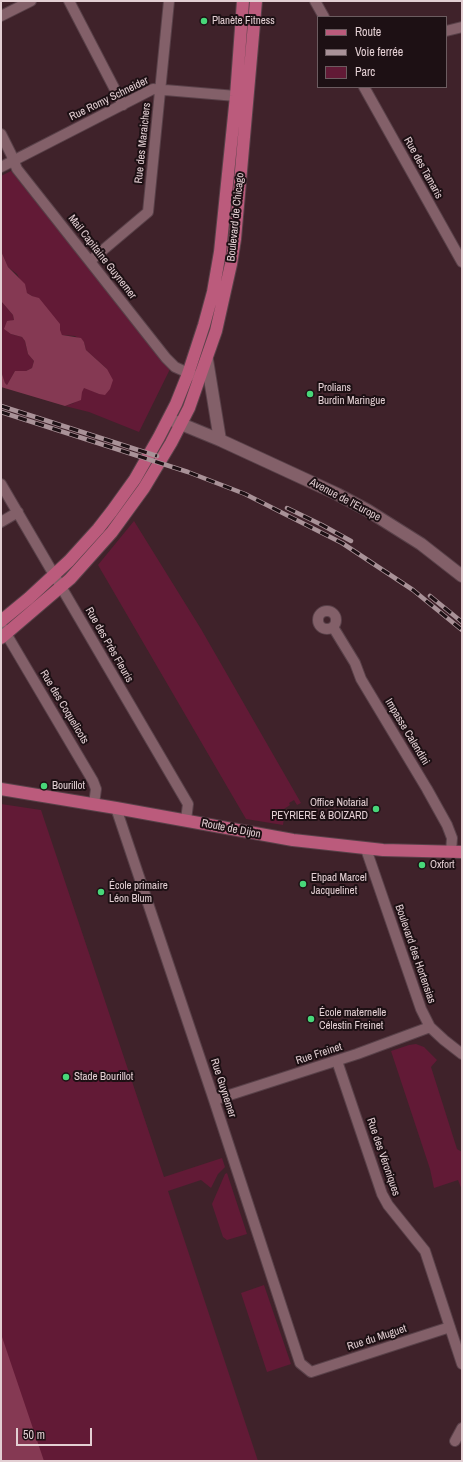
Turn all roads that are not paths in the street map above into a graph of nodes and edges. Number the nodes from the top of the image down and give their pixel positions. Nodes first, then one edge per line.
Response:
1 (31, 1) edge
2 (69, 1) edge
3 (169, 1) edge
4 (243, 1) edge
5 (256, 1) edge
6 (314, 1) edge
7 (1, 16) edge
8 (323, 16) edge
9 (462, 27) edge
10 (447, 31) edge
11 (365, 88) edge
12 (161, 89) junction
13 (236, 96) junction
14 (123, 104) junction
15 (1, 134) edge
16 (13, 161) junction
17 (1, 167) edge
18 (90, 261) junction
19 (462, 262) edge
20 (207, 360) junction
21 (188, 374) junction
22 (200, 378) junction
23 (169, 419) junction
24 (182, 425) junction
25 (220, 440) junction
26 (1, 484) edge
27 (18, 512) junction
28 (1, 522) edge
29 (54, 576) junction
30 (462, 576) edge
31 (61, 587) junction
32 (1, 621) edge
33 (333, 627) dead end
34 (3, 632) edge
35 (1, 789) edge
36 (94, 804) junction
37 (116, 808) junction
38 (186, 820) junction
39 (366, 849) junction
40 (457, 852) edge
41 (430, 1027) junction
42 (462, 1054) edge
43 (337, 1061) junction
44 (214, 1100) junction
45 (450, 1327) junction
46 (462, 1364) edge
47 (311, 1372) joint
48 (462, 1428) edge
49 (455, 1441) dead end

1 - 7 street
2 - 14 street
3 - 12 street, Rue des Maraichers
4 - 13 main road, Boulevard de Chicago
5 - 20 main road, Boulevard de Chicago
6 - 8 street
9 - 10 street
11 - 19 street, Rue des Tamaris
12 - 13 street, Rue Romy Schneider
12 - 14 street, Rue Romy Schneider
12 - 18 street, Rue des Maraichers
13 - 21 main road, Boulevard de Chicago
14 - 16 street, Rue Romy Schneider
15 - 16 street, Mail Capitaine Guynemer
16 - 17 street, Rue Romy Schneider
16 - 18 street, Mail Capitaine Guynemer
18 - 21 street, Mail Capitaine Guynemer
20 - 22 main road, Boulevard de Chicago
20 - 25 main road
21 - 22 street, Mail Capitaine Guynemer
21 - 23 main road, Boulevard de Chicago
22 - 24 main road, Boulevard de Chicago
23 - 24 main road, Avenue de l'Europe
23 - 29 main road, Boulevard de Chicago
24 - 25 main road, Avenue de l'Europe
24 - 31 main road, Boulevard de Chicago
25 - 30 main road, Avenue de l'Europe
26 - 27 street, Rue des Près Fleuris
27 - 28 street
27 - 29 street, Rue des Près Fleuris
29 - 31 street, Rue des Près Fleuris
29 - 32 main road, Boulevard de Chicago
31 - 34 main road, Boulevard de Chicago
31 - 38 street, Rue des Près Fleuris
33 - 40 street, Impasse Calendini
34 - 36 street, Rue des Coquelicots
35 - 36 main road, Route de Dijon
36 - 37 main road, Route de Dijon
37 - 38 main road, Route de Dijon
37 - 44 street, Rue Guynemer
38 - 39 main road, Route de Dijon
39 - 40 main road, Route de Dijon
39 - 41 street, Boulevard des Hortensias
41 - 42 street, Boulevard des Hortensias
41 - 43 street, Rue Freinet
43 - 44 street, Rue Freinet
43 - 45 street, Rue des Véroniques
44 - 47 street, Rue Guynemer
45 - 46 street, Rue des Véroniques
45 - 47 street, Rue du Muguet
48 - 49 street

